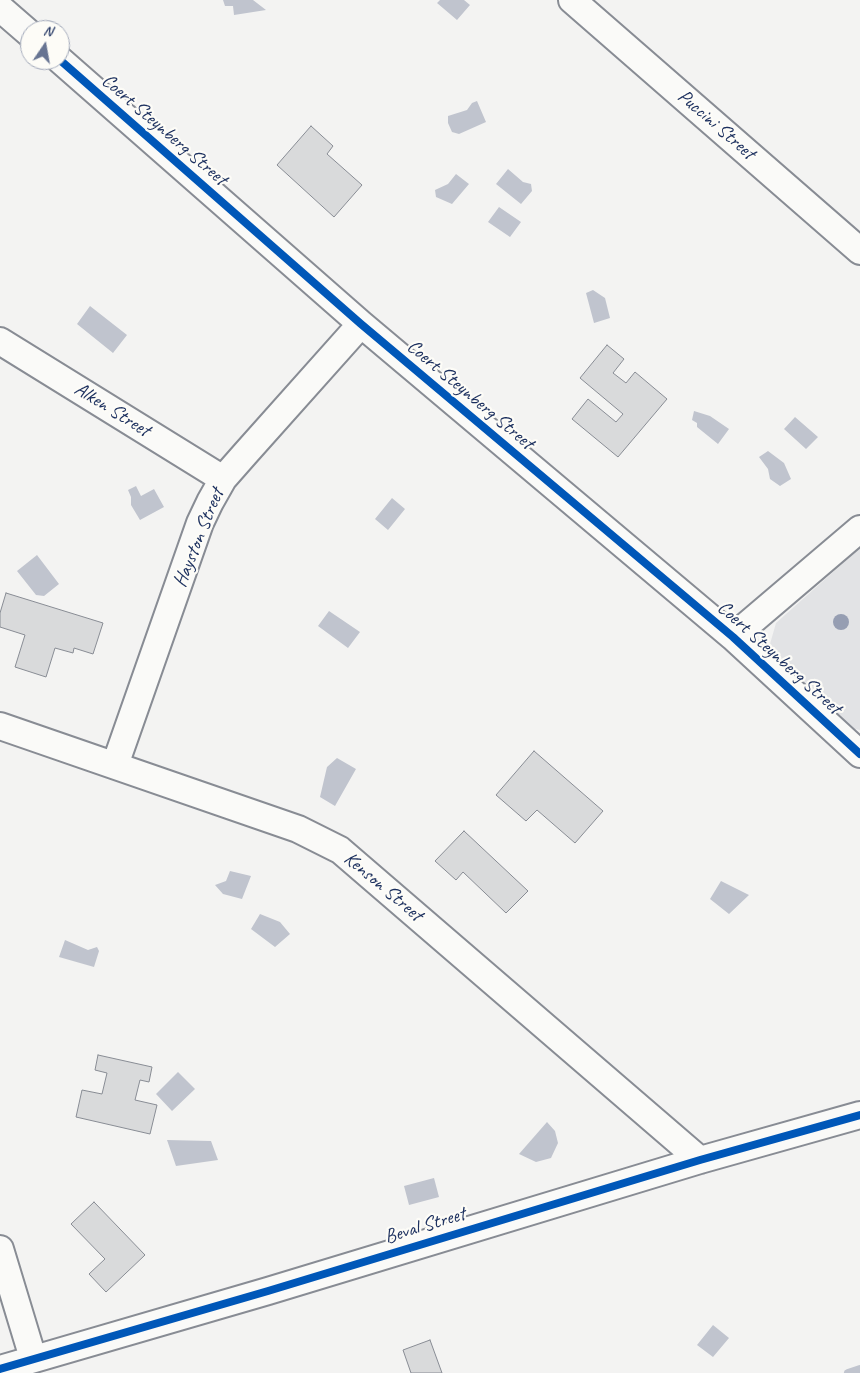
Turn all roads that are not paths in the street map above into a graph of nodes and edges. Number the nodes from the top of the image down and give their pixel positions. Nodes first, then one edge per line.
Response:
1 (572, 0) edge
2 (0, 8) edge
3 (20, 25) edge
4 (70, 69) edge
5 (860, 251) edge
6 (361, 324) junction
7 (0, 341) edge
8 (223, 479) junction
9 (860, 529) edge
10 (733, 637) junction
11 (0, 726) edge
12 (860, 754) edge
13 (115, 765) junction
14 (860, 1115) edge
15 (700, 1160) junction
16 (0, 1249) edge
17 (33, 1358) junction
18 (0, 1368) edge

1 - 5 street, Puccini Street
2 - 3 street
4 - 6 street, Coert Steynberg Street
6 - 8 street, Hayston Street
6 - 10 street, Coert Steynberg Street
7 - 8 street, Alken Street
8 - 13 street, Hayston Street
9 - 10 street
10 - 12 street, Coert Steynberg Street
11 - 13 street, Kenson Street
13 - 15 street, Kenson Street
14 - 15 street, Beval Street
15 - 17 street, Beval Street
16 - 17 street
17 - 18 street, Beval Street

